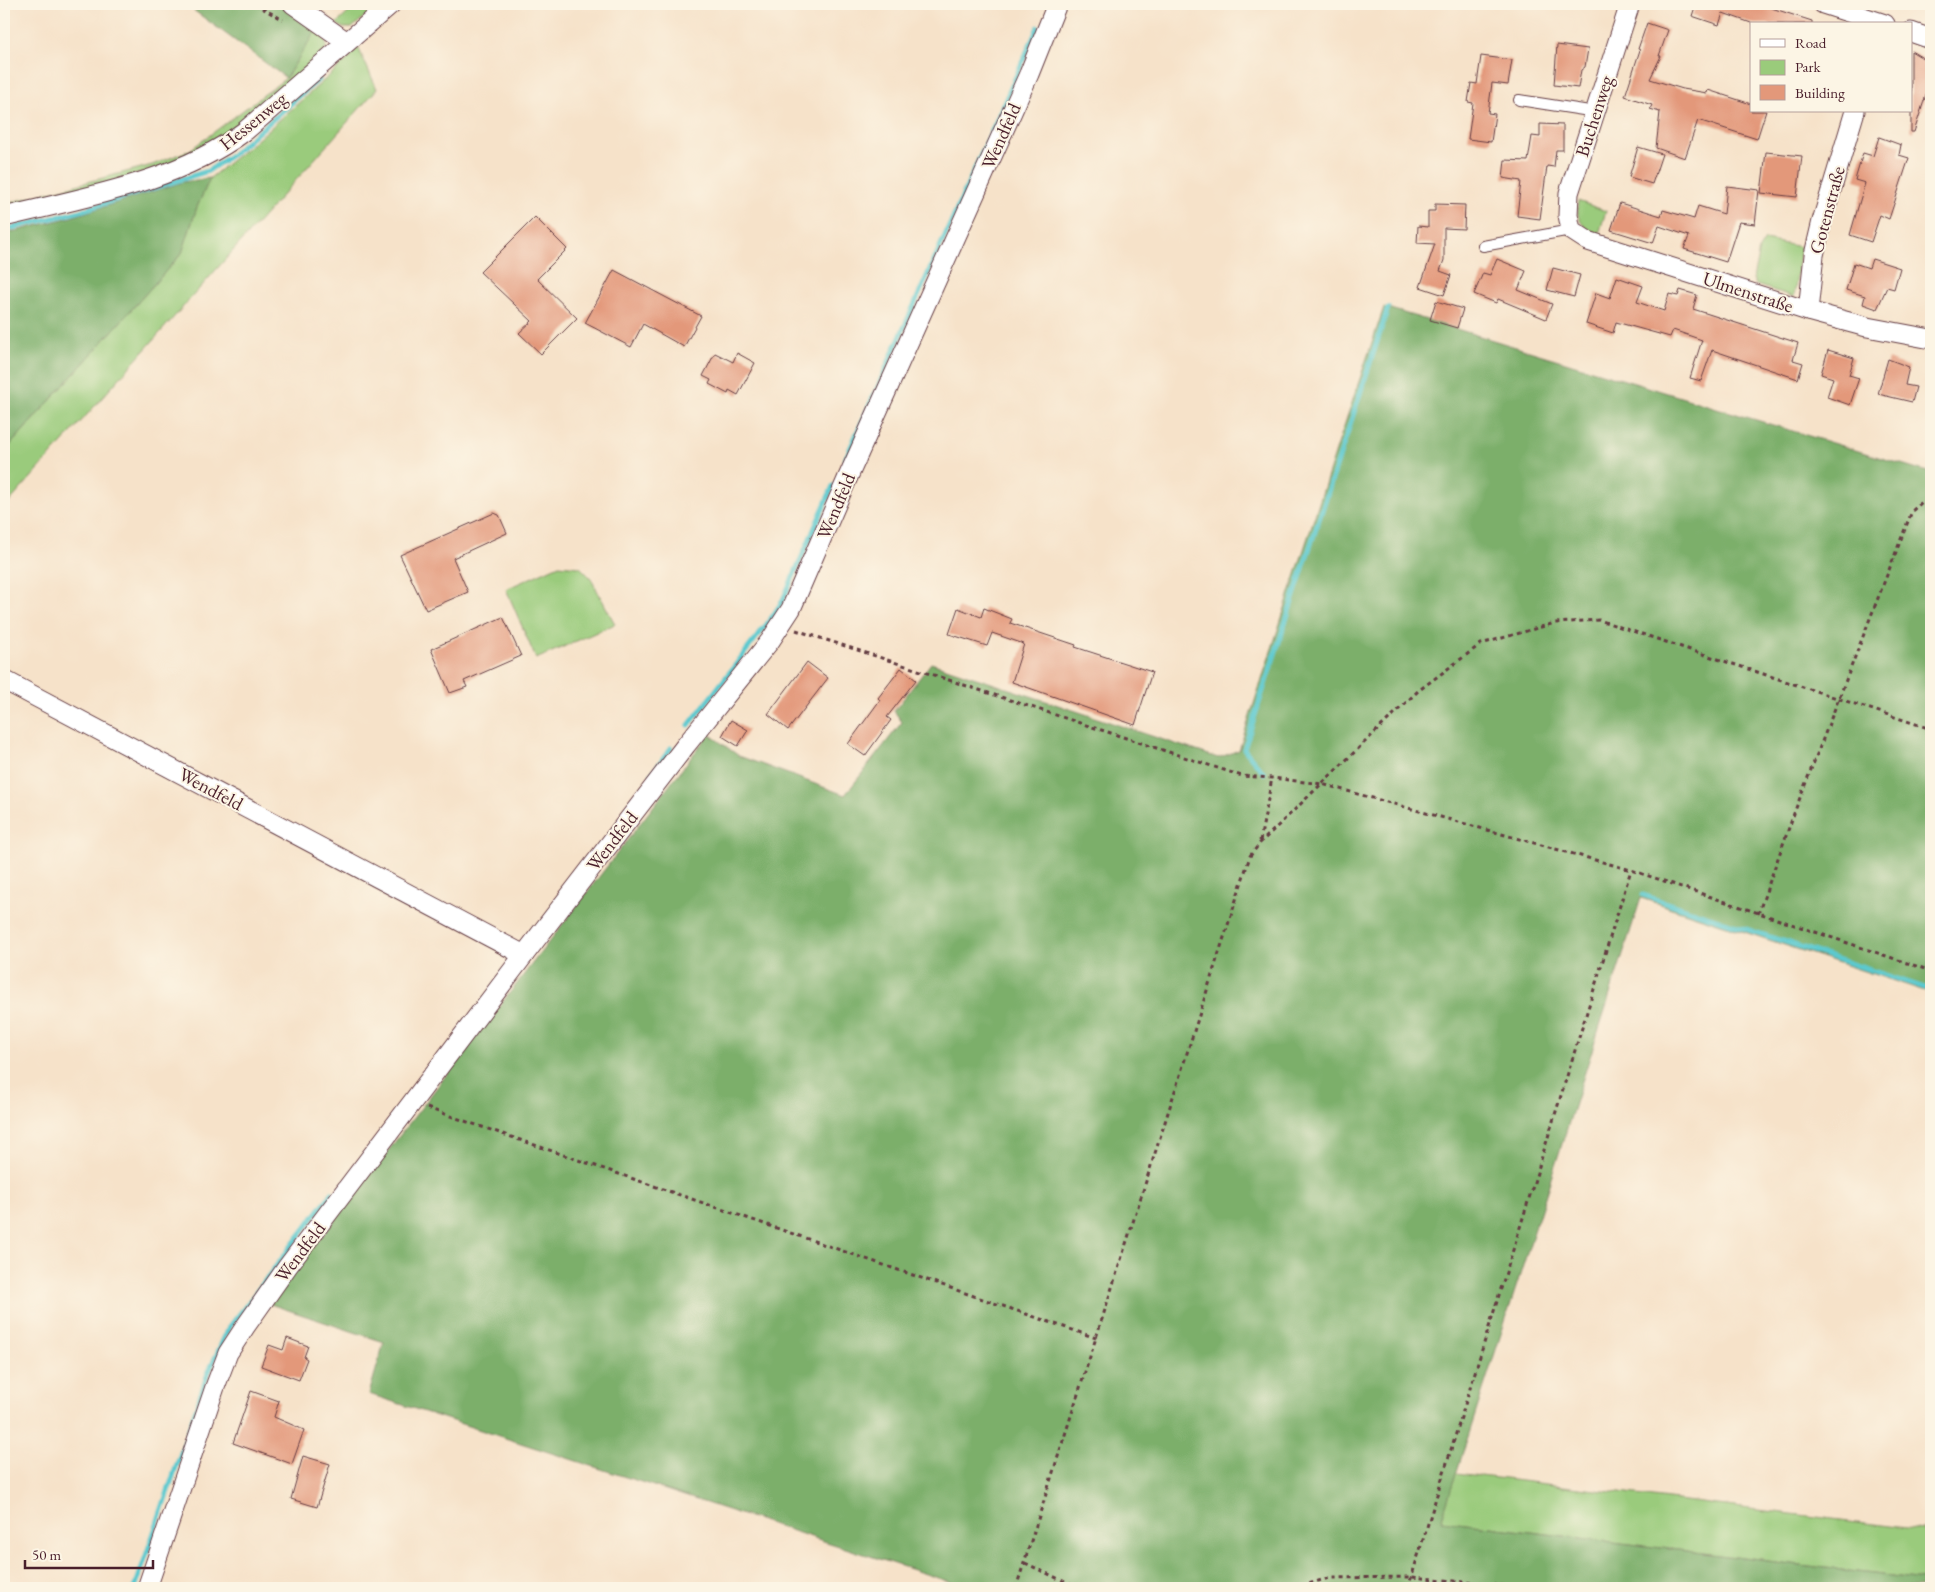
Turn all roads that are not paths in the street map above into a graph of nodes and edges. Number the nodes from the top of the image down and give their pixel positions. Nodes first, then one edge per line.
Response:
1 (293, 4) edge
2 (391, 4) edge
3 (1057, 4) edge
4 (1630, 4) edge
5 (1823, 4) edge
6 (1880, 19) edge
7 (1912, 32) edge
8 (1931, 39) edge
9 (347, 42) junction
10 (1519, 100) dead end
11 (1596, 112) junction
12 (1855, 112) edge
13 (4, 217) edge
14 (1571, 230) junction
15 (1483, 246) dead end
16 (1808, 311) junction
17 (1931, 339) edge
18 (4, 680) edge
19 (524, 955) junction
20 (147, 1588) edge

1 - 9 street
2 - 9 street, Hessenweg
3 - 19 street, Wendfeld
4 - 11 street, Buchenweg
5 - 6 street
7 - 8 street
9 - 13 street, Hessenweg
10 - 11 lane
11 - 14 street, Buchenweg
12 - 16 street, Gotenstraße
14 - 15 lane
14 - 16 street, Ulmenstraße
16 - 17 street, Ulmenstraße
18 - 19 street, Wendfeld
19 - 20 street, Wendfeld

